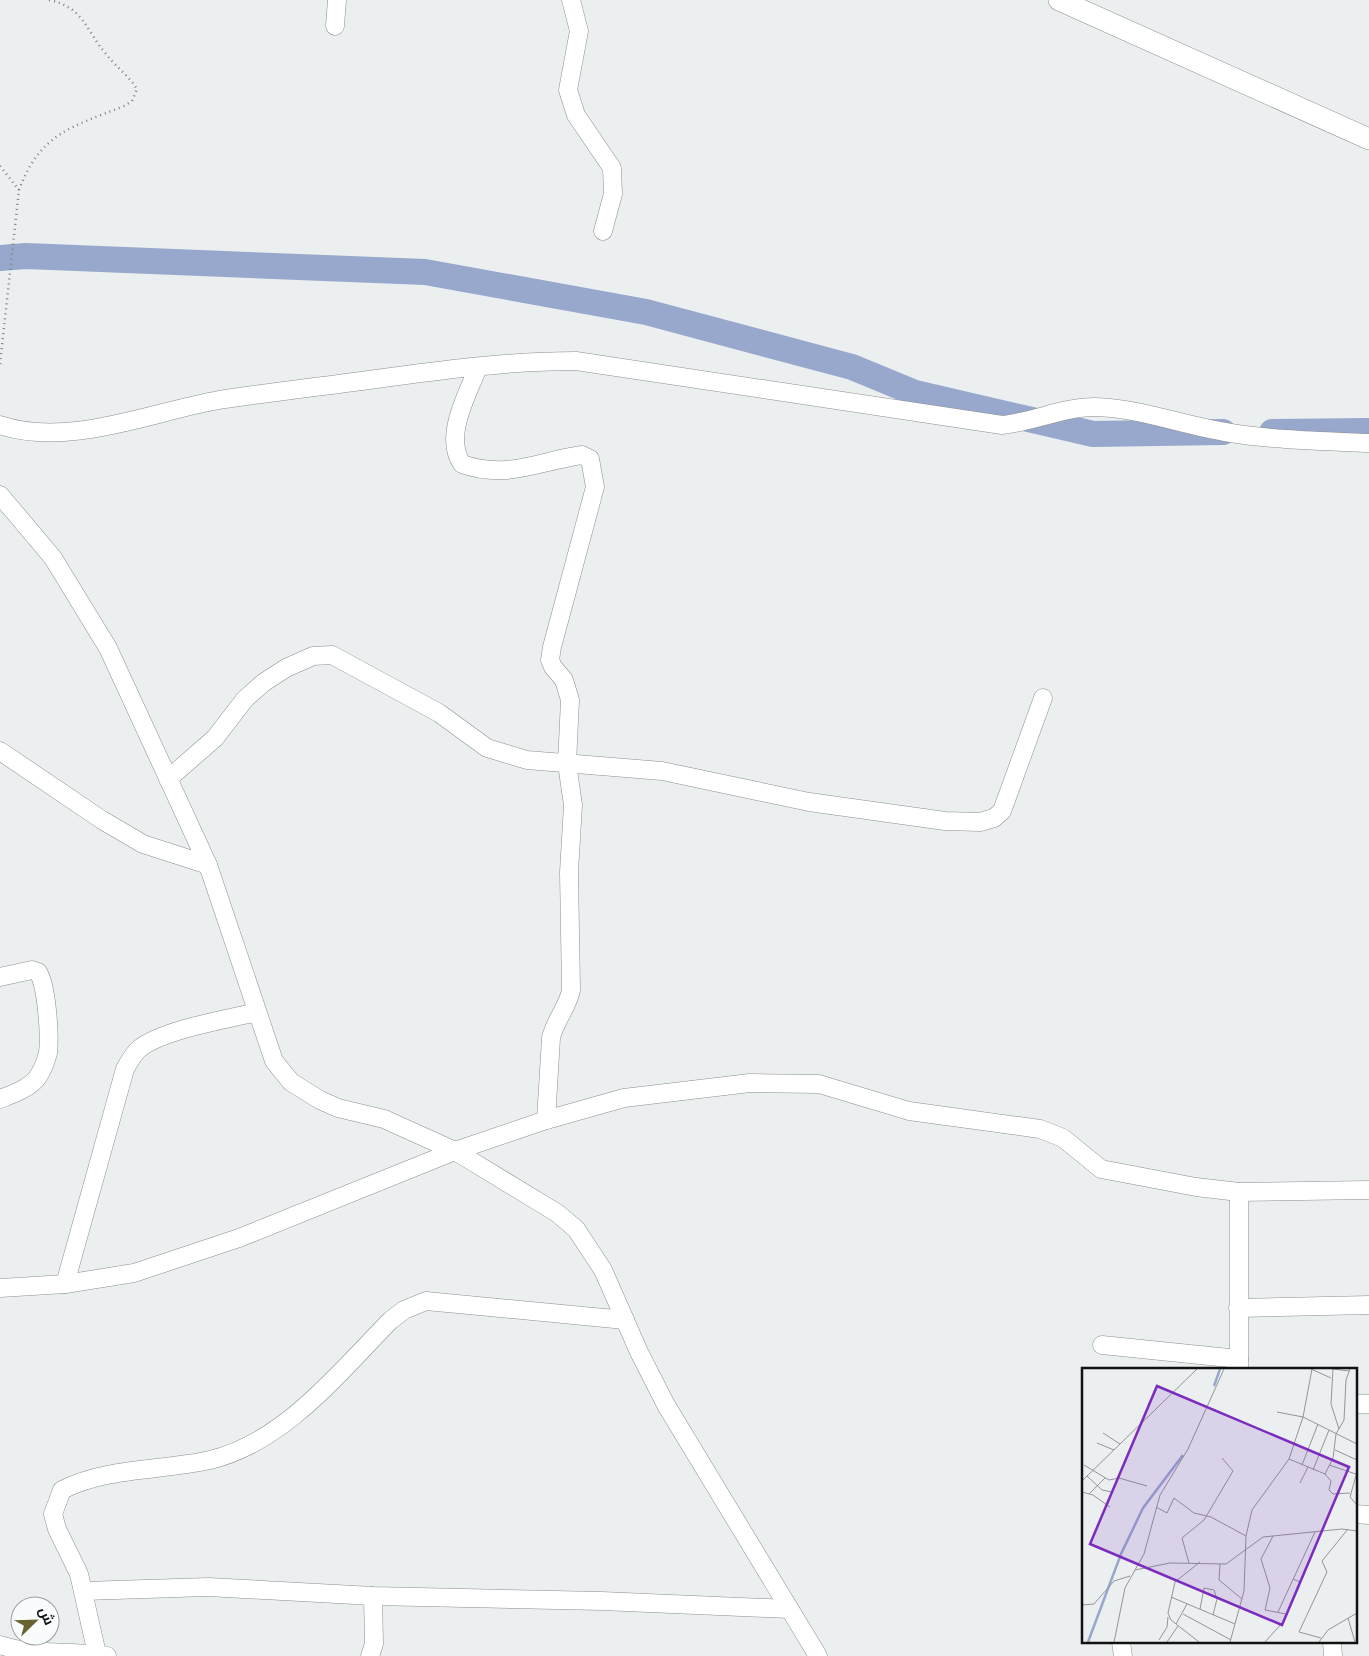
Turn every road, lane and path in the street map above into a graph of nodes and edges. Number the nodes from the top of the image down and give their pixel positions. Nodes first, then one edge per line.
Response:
1 (49, 0) edge
2 (337, 0) edge
3 (571, 0) edge
4 (1059, 0) edge
5 (335, 26) dead end
6 (1369, 139) edge
7 (0, 166) edge
8 (20, 190) junction
9 (603, 231) dead end
10 (0, 364) edge
11 (478, 366) junction
12 (0, 425) edge
13 (1369, 443) edge
14 (0, 495) edge
15 (1043, 698) dead end
16 (0, 751) edge
17 (567, 764) junction
18 (168, 779) junction
19 (208, 866) junction
20 (0, 977) edge
21 (258, 1012) junction
22 (0, 1099) edge
23 (546, 1120) junction
24 (455, 1150) junction
25 (1369, 1190) edge
26 (1239, 1192) junction
27 (66, 1284) junction
28 (0, 1288) edge
29 (1369, 1304) edge
30 (1238, 1308) junction
31 (625, 1320) junction
32 (1102, 1345) dead end
33 (1239, 1364) edge
34 (1356, 1404) edge
35 (1369, 1404) edge
36 (1356, 1514) edge
37 (1369, 1515) edge
38 (84, 1591) junction
39 (374, 1596) junction
40 (789, 1609) junction
41 (0, 1645) edge
42 (102, 1655) edge
43 (370, 1656) edge
44 (818, 1656) edge

1 - 8 path
2 - 5 street
3 - 9 street
4 - 6 street
7 - 8 path
8 - 10 path
11 - 12 street
11 - 13 street
11 - 17 street
14 - 18 street
15 - 17 street
16 - 19 street
17 - 18 street
17 - 23 street
18 - 19 street
19 - 21 street
20 - 22 street
21 - 24 street
21 - 27 street
23 - 24 street
23 - 26 street
24 - 27 street
24 - 31 street
25 - 26 street
26 - 30 street
27 - 28 street
29 - 30 street
30 - 33 street
31 - 38 street
31 - 40 street
32 - 33 street
34 - 35 street
36 - 37 street
38 - 39 street
38 - 42 street
39 - 40 street
39 - 43 street
40 - 44 street
41 - 42 street

